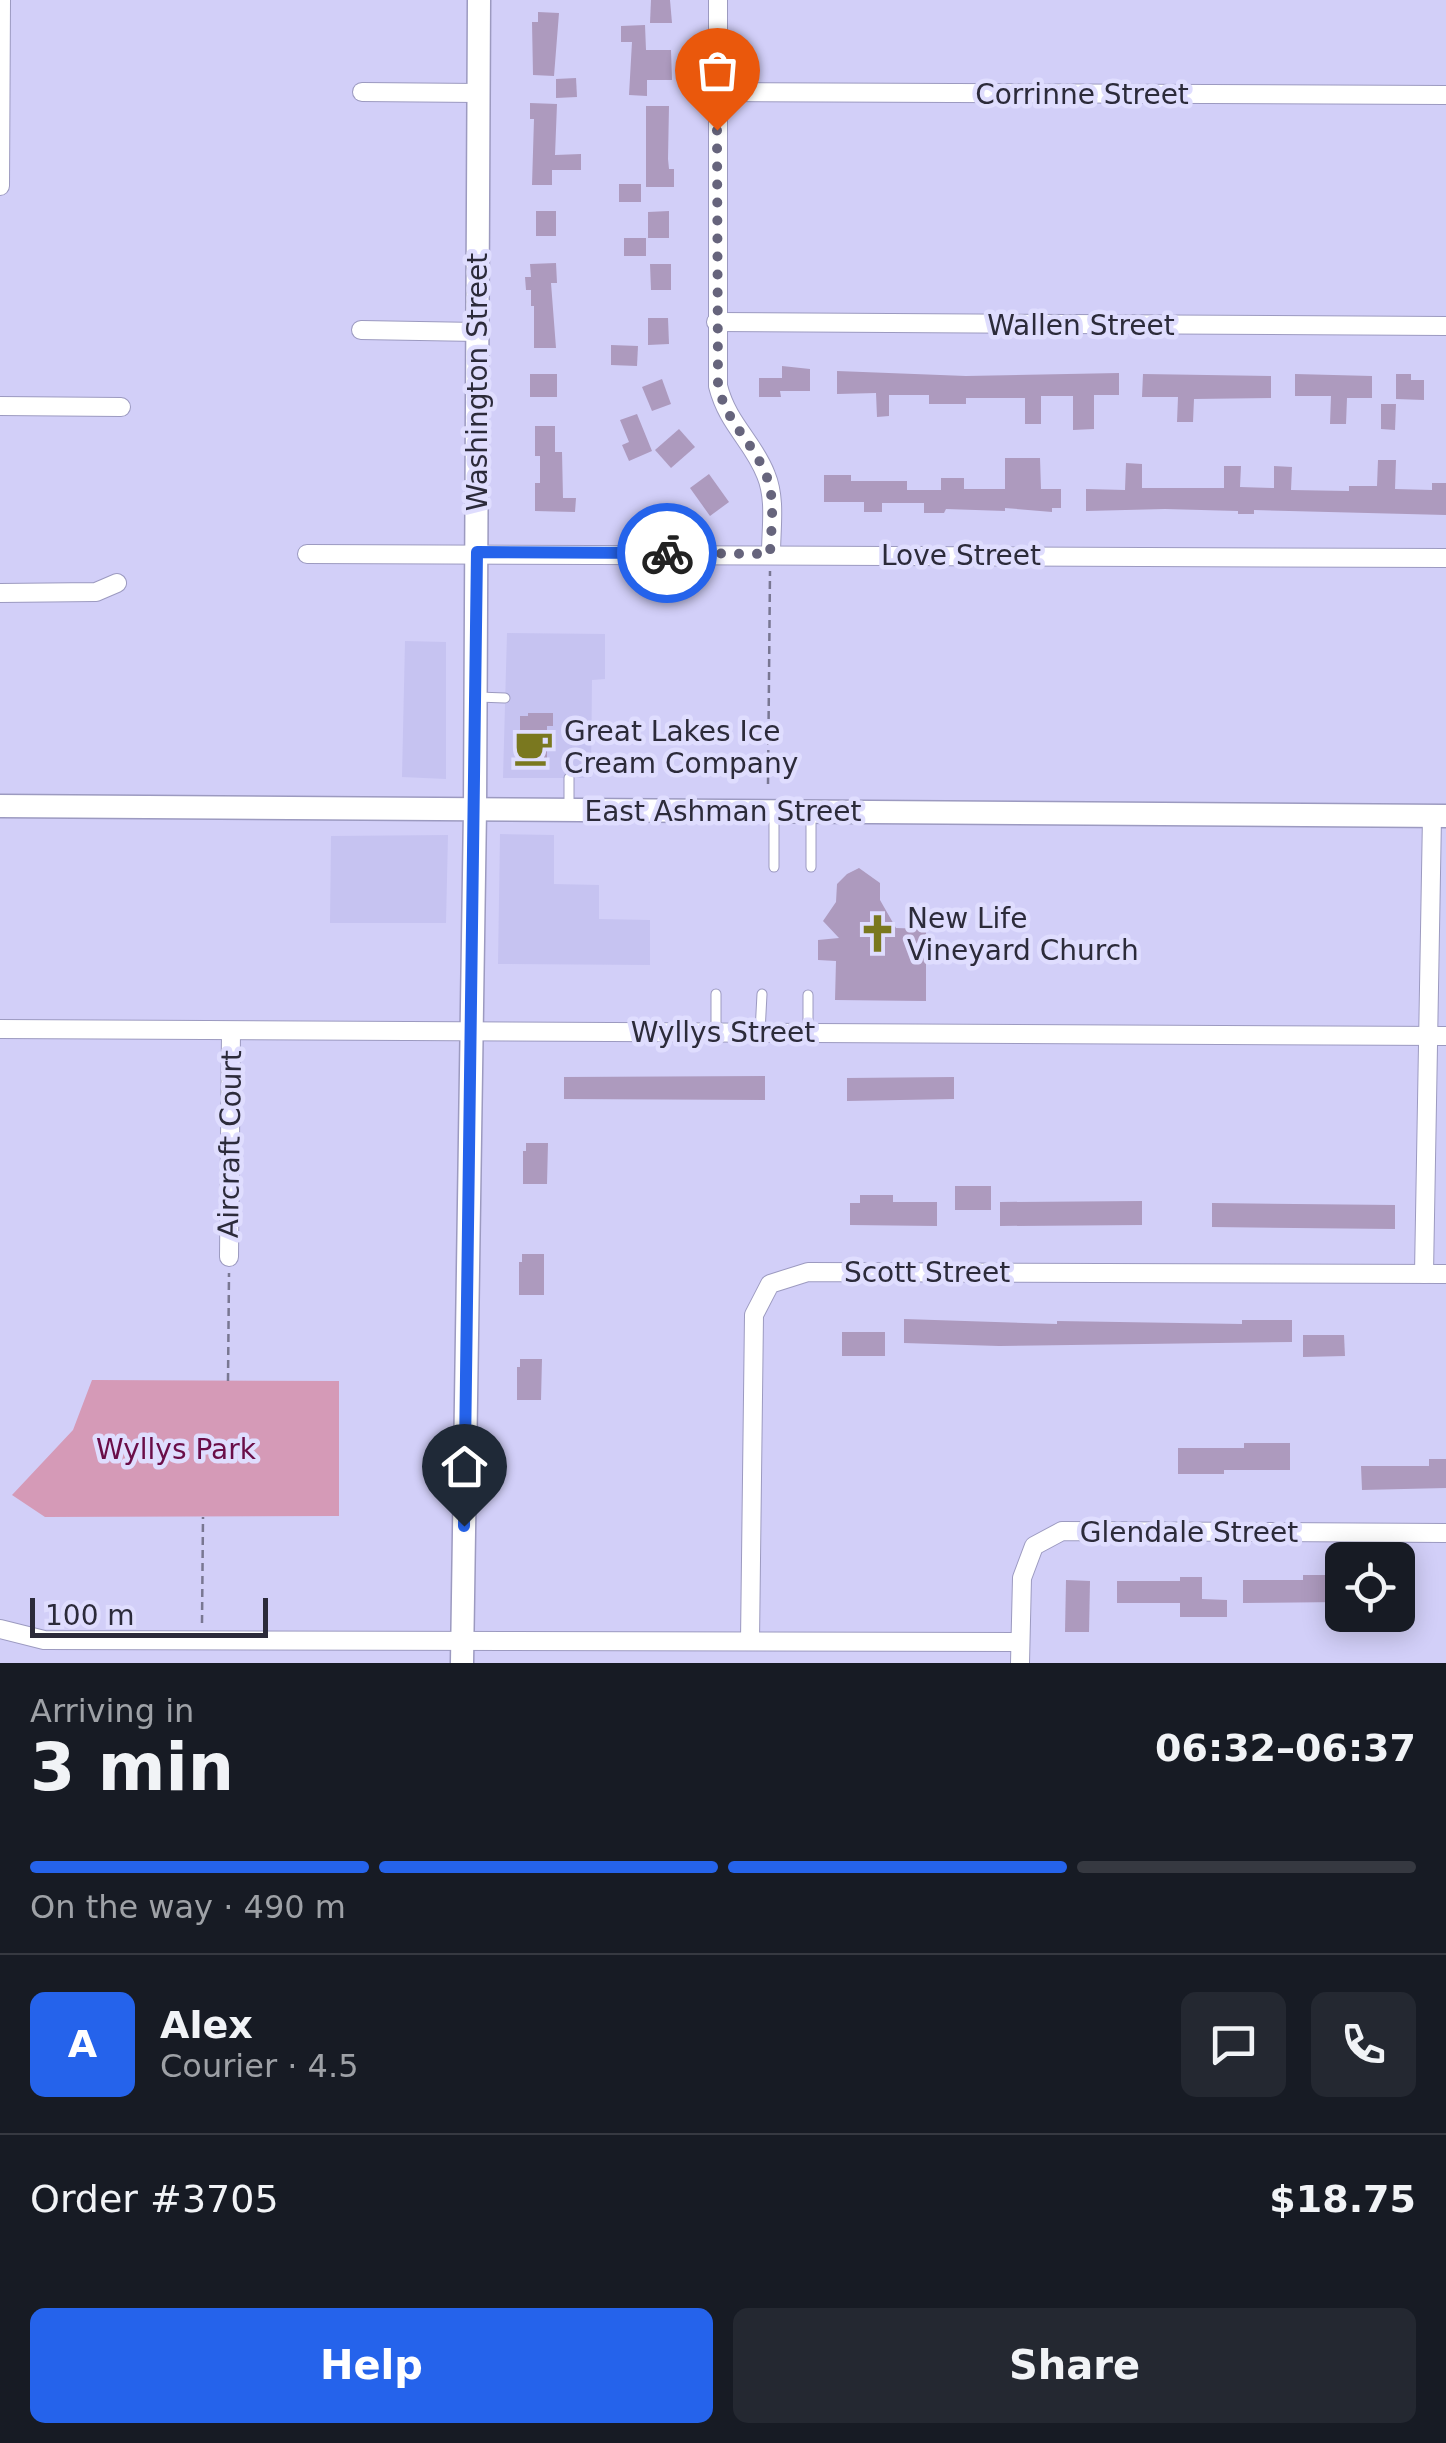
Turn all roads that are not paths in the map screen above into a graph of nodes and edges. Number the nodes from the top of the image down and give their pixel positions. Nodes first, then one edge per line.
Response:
1 (1, 0) edge
2 (479, 0) edge
3 (718, 0) edge
4 (0, 29) edge
5 (362, 92) dead end
6 (718, 92) junction
7 (478, 93) junction
8 (1446, 96) edge
9 (0, 186) edge
10 (716, 322) junction
11 (1446, 326) edge
12 (360, 330) dead end
13 (478, 332) junction
14 (0, 406) edge
15 (121, 407) dead end
16 (477, 552) junction
17 (308, 554) dead end
18 (770, 554) junction
19 (1446, 558) edge
20 (117, 583) dead end
21 (0, 593) edge
22 (476, 697) junction
23 (505, 698) dead end
24 (570, 778) dead end
25 (0, 806) edge
26 (475, 809) junction
27 (569, 810) junction
28 (774, 812) junction
29 (811, 812) junction
30 (1439, 816) edge
31 (774, 867) dead end
32 (811, 868) dead end
33 (716, 994) dead end
34 (762, 994) dead end
35 (808, 996) dead end
36 (0, 1030) edge
37 (232, 1031) junction
38 (471, 1031) junction
39 (716, 1032) junction
40 (760, 1032) junction
41 (808, 1032) junction
42 (1436, 1036) edge
43 (229, 1257) road end
44 (1424, 1274) junction
45 (1446, 1274) edge
46 (1446, 1533) edge
47 (0, 1628) edge
48 (750, 1641) junction
49 (1020, 1642) junction
50 (463, 1652) edge
51 (1020, 1663) edge

1 - 4 street
2 - 7 street, Washington Street
3 - 6 street
4 - 9 street
5 - 7 street
6 - 8 street, Corrinne Street
6 - 10 street
7 - 13 street, Washington Street
10 - 11 street, Wallen Street
10 - 18 street
12 - 13 street
13 - 16 street, Washington Street
14 - 15 street
16 - 17 street, Love Street
16 - 18 street, Love Street
16 - 22 street, Washington Street
18 - 19 street, Love Street
20 - 21 street
22 - 23 lane
22 - 26 street, Washington Street
24 - 27 lane
25 - 26 street, East Ashman Street
26 - 27 street, East Ashman Street
26 - 38 street, Washington Street
27 - 28 street, East Ashman Street
28 - 29 street, East Ashman Street
28 - 31 lane
29 - 30 street, East Ashman Street
29 - 32 lane
30 - 42 street
33 - 39 lane
34 - 40 lane
35 - 41 lane
36 - 37 street, Wyllys Street
37 - 38 street, Wyllys Street
37 - 43 street, Aircraft Court
38 - 39 street, Wyllys Street
38 - 50 street, Washington Street
39 - 40 street, Wyllys Street
40 - 41 street, Wyllys Street
41 - 42 street, Wyllys Street
42 - 44 street
44 - 45 street, Scott Street
44 - 48 street, Scott Street
46 - 49 street, Glendale Street
47 - 50 street
48 - 49 street
48 - 50 street
49 - 51 street

